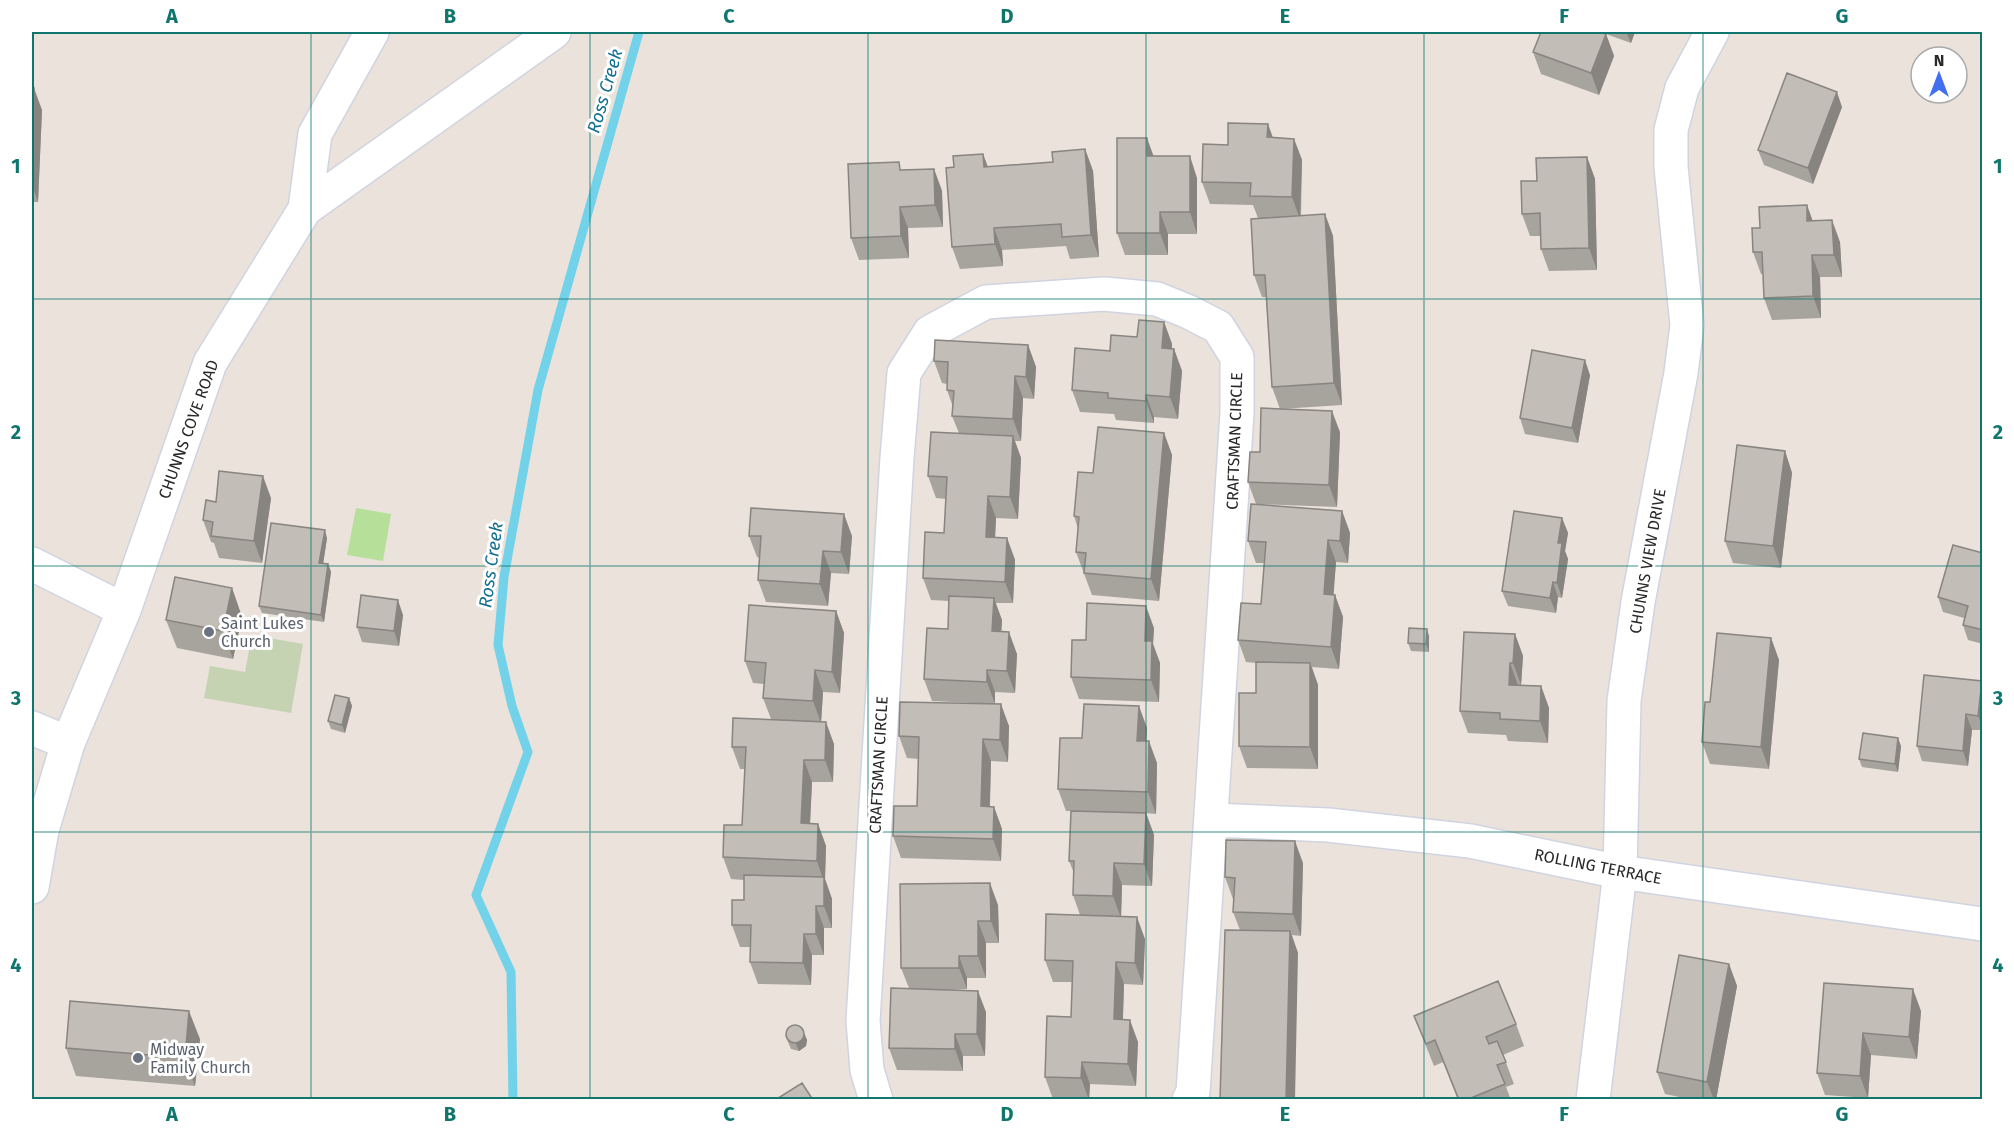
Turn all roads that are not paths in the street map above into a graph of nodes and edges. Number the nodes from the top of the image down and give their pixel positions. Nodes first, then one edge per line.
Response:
1 (372, 32) edge
2 (554, 32) edge
3 (1712, 32) edge
4 (305, 209) junction
5 (32, 564) edge
6 (124, 610) junction
7 (32, 728) edge
8 (68, 743) junction
9 (1212, 819) junction
10 (1620, 872) junction
11 (32, 886) edge
12 (1983, 924) edge
13 (876, 1100) edge
14 (1189, 1100) edge
15 (1593, 1100) edge

1 - 4 street
2 - 4 street, CHUNNS COVE ROAD
3 - 10 street, CHUNNS VIEW DRIVE
4 - 6 street, CHUNNS COVE ROAD
5 - 6 street
6 - 8 street, CHUNNS COVE ROAD
7 - 8 street
8 - 11 street, CHUNNS COVE ROAD
9 - 10 street, ROLLING TERRACE
9 - 13 street, CRAFTSMAN CIRCLE
9 - 14 street, CRAFTSMAN CIRCLE
10 - 12 street, ROLLING TERRACE
10 - 15 street, CHUNNS VIEW DRIVE

